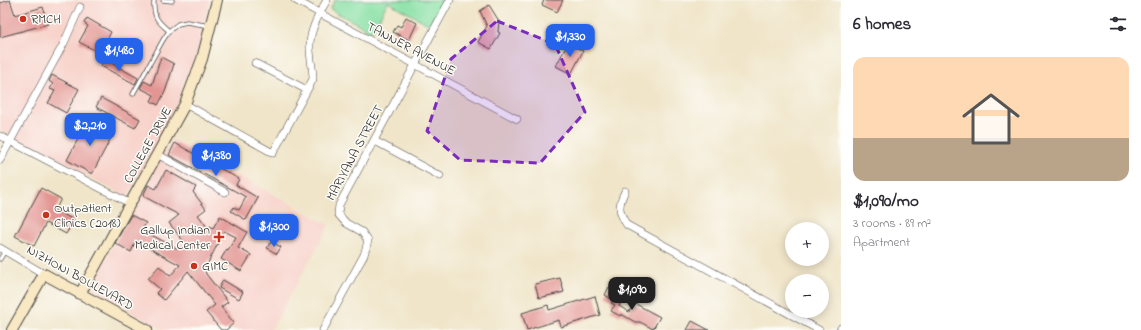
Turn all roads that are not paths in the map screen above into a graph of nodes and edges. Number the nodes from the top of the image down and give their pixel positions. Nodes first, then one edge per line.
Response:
1 (154, 0) edge
2 (163, 0) edge
3 (172, 0) edge
4 (217, 0) edge
5 (295, 0) edge
6 (327, 0) edge
7 (450, 0) edge
8 (81, 4) edge
9 (320, 13) junction
10 (211, 27) junction
11 (170, 31) junction
12 (255, 63) dead end
13 (415, 65) junction
14 (307, 90) junction
15 (133, 94) dead end
16 (185, 104) junction
17 (517, 119) dead end
18 (0, 136) edge
19 (10, 141) junction
20 (375, 141) junction
21 (157, 154) junction
22 (0, 160) edge
23 (440, 176) dead end
24 (625, 191) dead end
25 (225, 192) dead end
26 (130, 204) junction
27 (2, 250) edge
28 (0, 259) edge
29 (44, 274) junction
30 (80, 294) junction
31 (12, 330) edge
32 (147, 330) edge
33 (323, 330) edge
34 (819, 330) edge

1 - 11 lane
2 - 3 lane
4 - 10 main road, COLLEGE DRIVE
5 - 9 street, TANNER AVENUE
6 - 9 street
7 - 13 street, MARIYANA STREET
8 - 19 street
9 - 13 street, TANNER AVENUE
9 - 14 street
10 - 11 lane
10 - 16 main road, COLLEGE DRIVE
11 - 15 lane
12 - 14 street
13 - 17 street, TANNER AVENUE
13 - 20 street, MARIYANA STREET
14 - 16 street
16 - 21 main road, COLLEGE DRIVE
18 - 19 street
19 - 22 street
19 - 26 street
20 - 23 street
20 - 33 street, MARIYANA STREET
21 - 25 street
21 - 26 main road, COLLEGE DRIVE
24 - 34 street
26 - 30 main road, COLLEGE DRIVE
27 - 28 lane
27 - 29 street, NIZHONI BOULEVARD
29 - 30 main road, NIZHONI BOULEVARD
29 - 31 main road
30 - 32 main road, NIZHONI BOULEVARD

